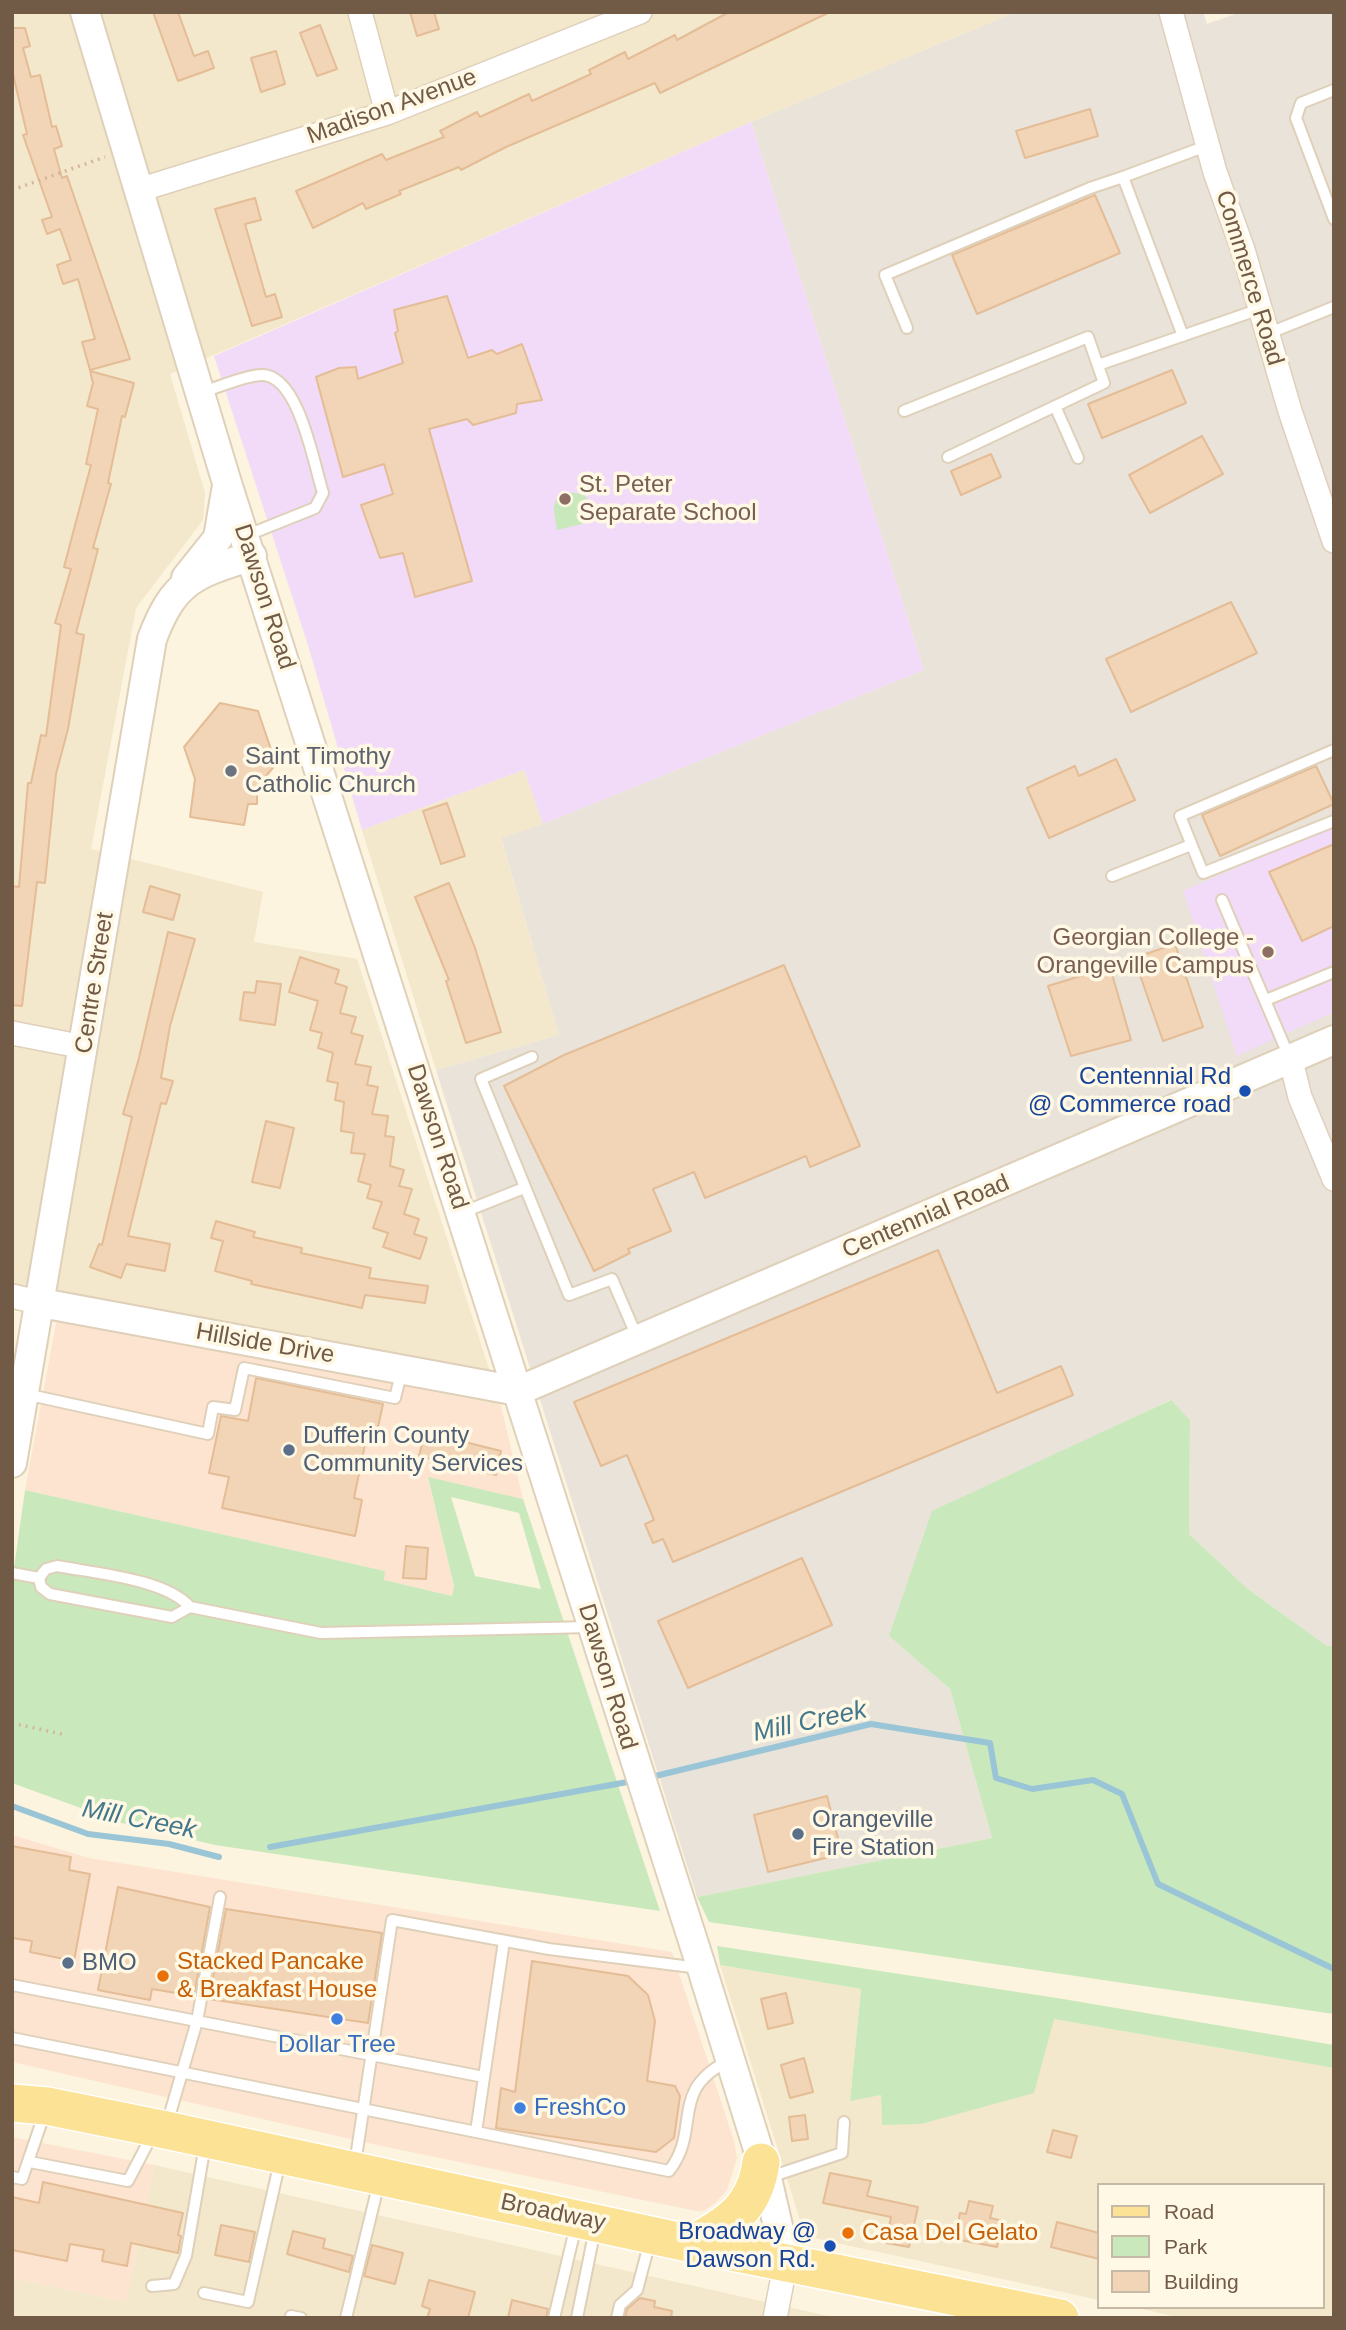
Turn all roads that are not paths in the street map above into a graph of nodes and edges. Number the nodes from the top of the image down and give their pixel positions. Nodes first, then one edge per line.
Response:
1 (85, 12) edge
2 (360, 12) edge
3 (640, 12) edge
4 (1171, 12) edge
5 (1334, 90) edge
6 (387, 113) junction
7 (1209, 145) junction
8 (1123, 177) junction
9 (139, 190) junction
10 (1334, 219) edge
11 (1334, 307) edge
12 (1260, 309) junction
13 (907, 328) dead end
14 (1267, 334) junction
15 (1183, 336) junction
16 (1098, 365) junction
17 (200, 393) junction
18 (1055, 406) junction
19 (904, 411) dead end
20 (948, 457) dead end
21 (1078, 458) dead end
22 (227, 483) junction
23 (1334, 541) edge
24 (248, 546) junction
25 (175, 591) junction
26 (1334, 750) edge
27 (1334, 821) edge
28 (1191, 845) junction
29 (1112, 876) dead end
30 (1222, 901) dead end
31 (1334, 972) edge
32 (1266, 1000) junction
33 (12, 1032) edge
34 (1334, 1040) edge
35 (84, 1047) junction
36 (532, 1057) dead end
37 (1291, 1061) junction
38 (1334, 1179) edge
39 (524, 1188) junction
40 (461, 1213) junction
41 (12, 1296) edge
42 (41, 1303) junction
43 (638, 1339) junction
44 (402, 1369) junction
45 (518, 1391) junction
46 (25, 1394) junction
47 (12, 1463) edge
48 (12, 1573) edge
49 (39, 1578) junction
50 (190, 1607) junction
51 (591, 1627) junction
52 (220, 1896) dead end
53 (504, 1941) junction
54 (702, 1969) junction
55 (12, 1985) edge
56 (197, 2021) junction
57 (12, 2038) edge
58 (372, 2055) junction
59 (730, 2060) junction
60 (182, 2075) junction
61 (484, 2077) junction
62 (12, 2092) edge
63 (29, 2105) edge
64 (364, 2109) junction
65 (844, 2122) dead end
66 (160, 2129) junction
67 (475, 2132) junction
68 (206, 2139) junction
69 (281, 2155) junction
70 (30, 2162) junction
71 (764, 2170) junction
72 (367, 2173) junction
73 (12, 2177) edge
74 (587, 2221) junction
75 (651, 2235) junction
76 (692, 2244) junction
77 (786, 2261) junction
78 (152, 2286) dead end
79 (204, 2293) dead end
80 (346, 2318) edge
81 (554, 2318) edge
82 (576, 2318) edge
83 (617, 2318) edge
84 (775, 2318) edge
85 (1060, 2318) edge

1 - 9 street, Dawson Road
2 - 6 street
3 - 6 street, Madison Avenue
4 - 7 street, Commerce Road
5 - 10 lane
6 - 9 street, Madison Avenue
7 - 8 lane
7 - 12 street, Commerce Road
8 - 13 lane
8 - 15 lane
9 - 17 street, Dawson Road
11 - 14 lane
12 - 14 street, Commerce Road
12 - 15 lane
14 - 23 street, Commerce Road
15 - 16 lane
16 - 18 lane
16 - 19 lane
17 - 22 street, Dawson Road
17 - 24 lane
18 - 20 lane
18 - 21 lane
22 - 24 street, Dawson Road
22 - 25 street, Centre Street
24 - 25 street
24 - 40 street, Dawson Road
25 - 35 street, Centre Street
26 - 28 lane
27 - 28 lane
28 - 29 lane
30 - 32 lane
31 - 32 lane
32 - 37 lane
33 - 35 street
34 - 37 street, Centennial Road
35 - 42 street, Centre Street
36 - 39 lane
37 - 38 street
37 - 43 street, Centennial Road
39 - 40 lane
39 - 43 lane
40 - 45 street, Dawson Road
41 - 42 street, Hillside Drive
42 - 44 street, Hillside Drive
42 - 46 street, Centre Street
43 - 45 street, Centennial Road
44 - 45 street, Hillside Drive
44 - 46 lane
45 - 51 street, Dawson Road
46 - 47 street, Centre Street
48 - 49 lane
49 - 50 lane
49 - 50 lane
50 - 51 lane
51 - 54 street, Dawson Road
52 - 56 lane
53 - 54 lane
53 - 58 lane
53 - 61 lane
54 - 59 street, Dawson Road
55 - 56 lane
56 - 58 lane
56 - 60 lane
57 - 60 lane
58 - 61 lane
58 - 64 lane
59 - 67 lane
59 - 71 street, Dawson Road
60 - 64 lane
60 - 66 lane
61 - 67 lane
62 - 63 main road, Broadway
63 - 66 main road, Broadway
63 - 70 lane
64 - 67 lane
64 - 72 lane
65 - 71 lane
66 - 68 main road, Broadway
66 - 70 lane
68 - 69 main road, Broadway
68 - 78 lane
69 - 72 main road, Broadway
69 - 79 lane
70 - 73 lane
71 - 76 main road
71 - 77 street, Dawson Road
72 - 74 main road, Broadway
72 - 80 lane
74 - 75 main road, Broadway
74 - 81 lane
74 - 82 lane
75 - 76 main road, Broadway
75 - 83 lane
76 - 77 main road, Broadway
77 - 84 street
77 - 85 main road, Broadway

